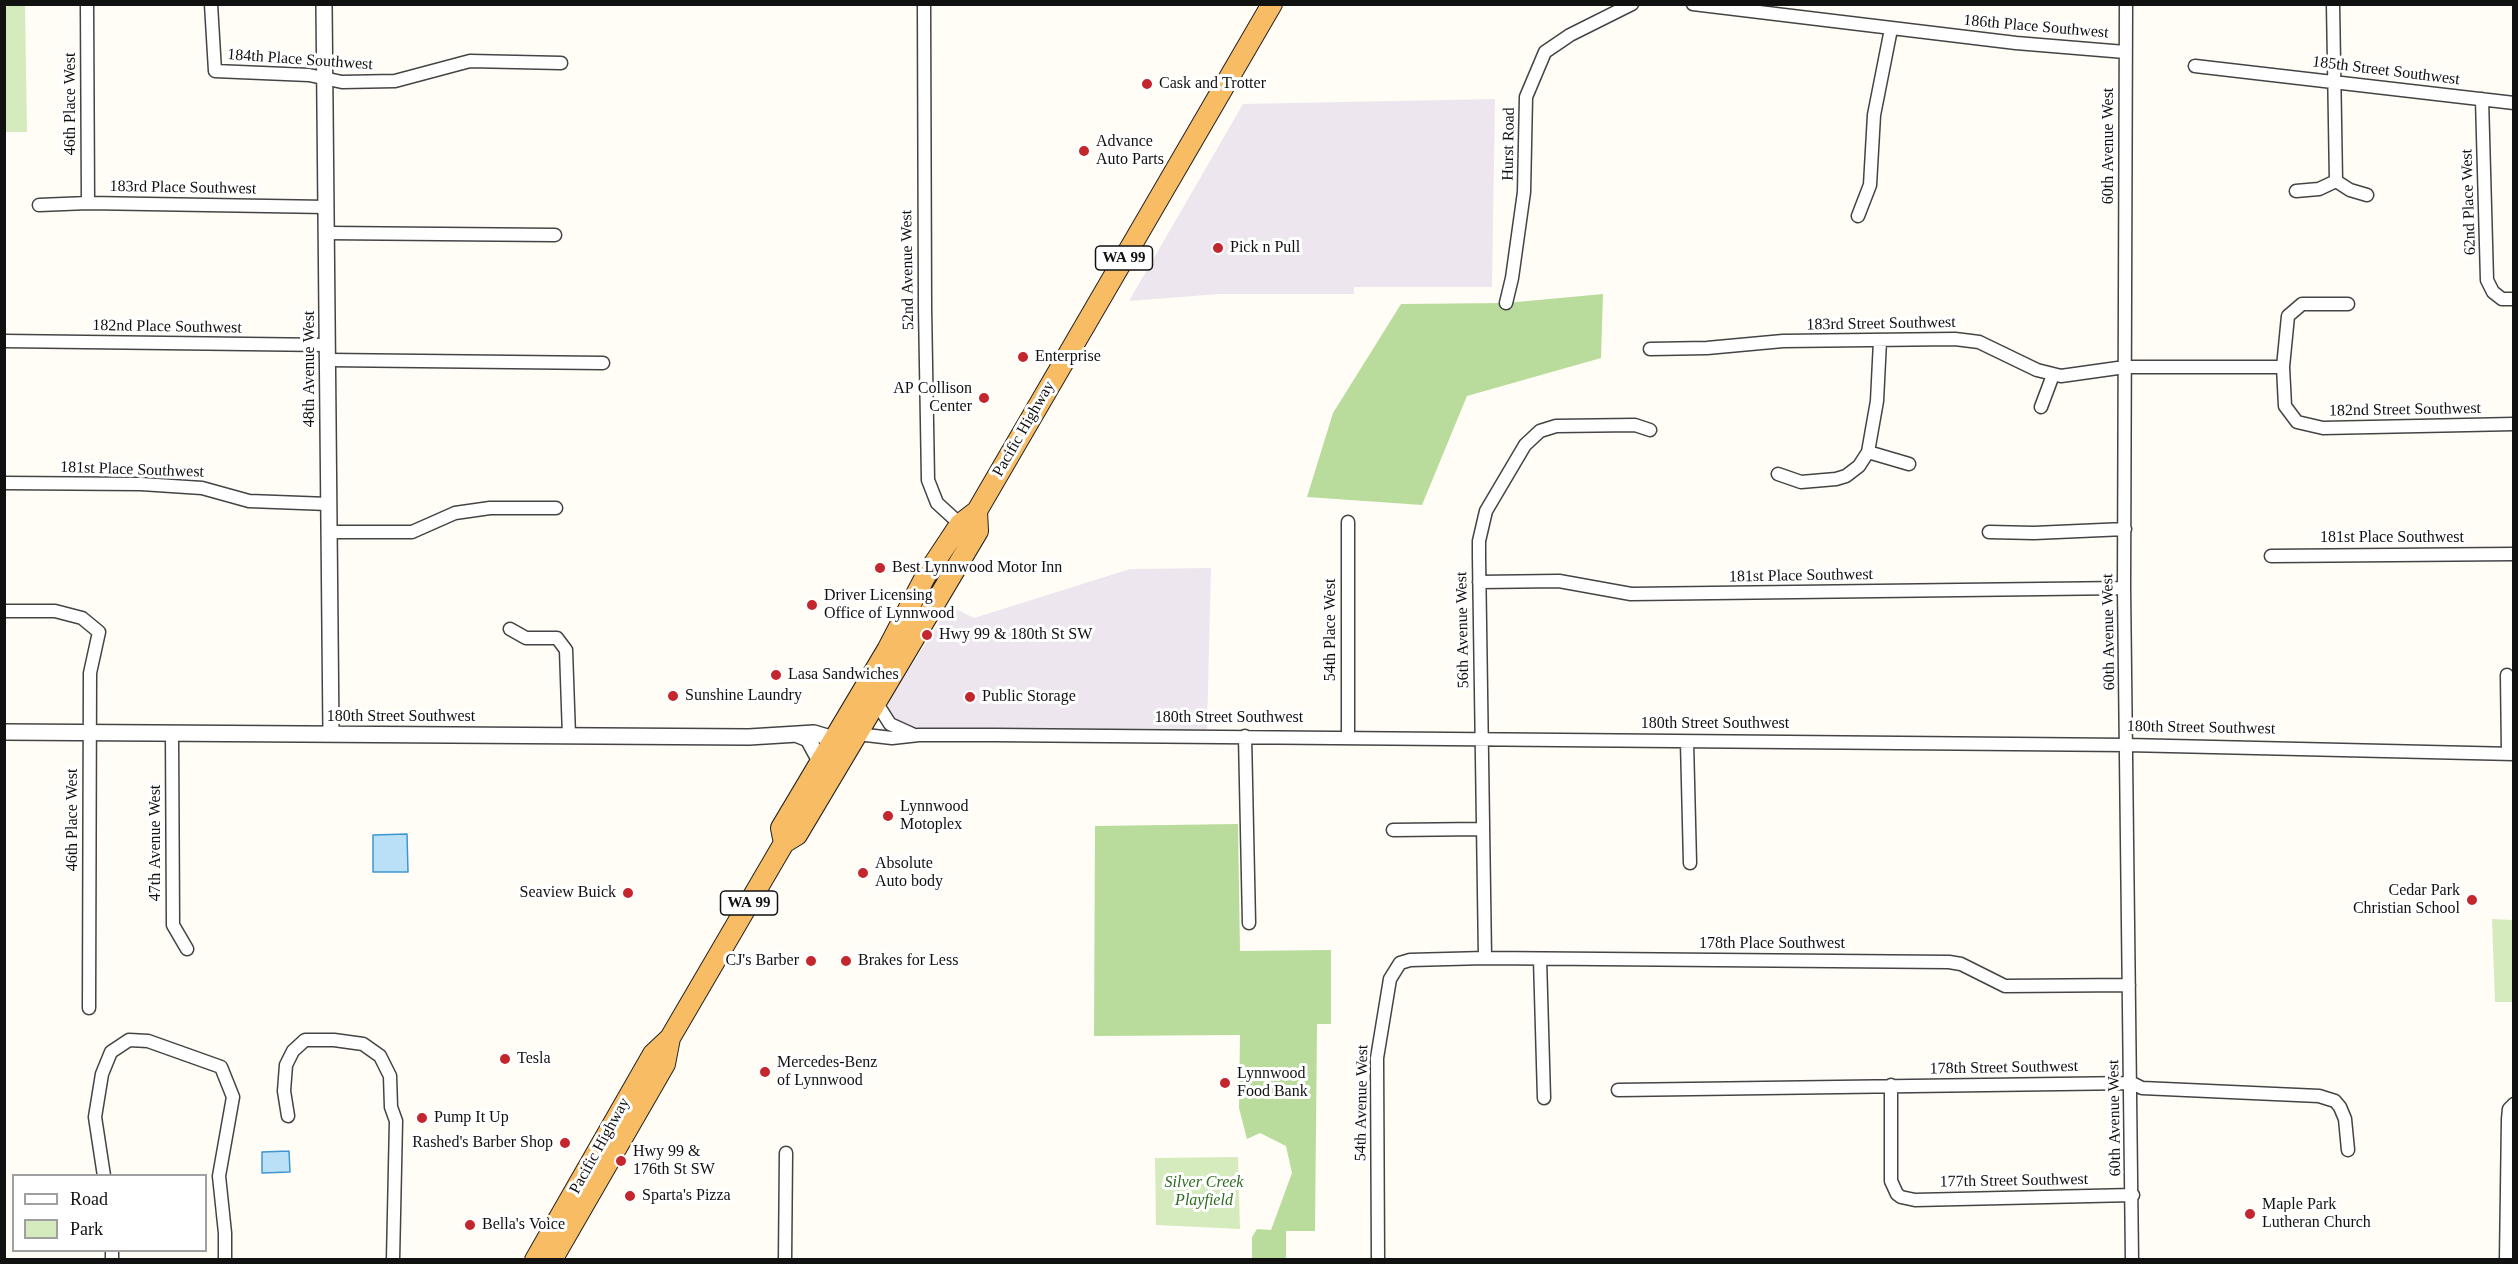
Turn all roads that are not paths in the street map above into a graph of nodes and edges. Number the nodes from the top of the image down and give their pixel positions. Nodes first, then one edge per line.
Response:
1 (87, 4) edge
2 (211, 4) edge
3 (324, 4) edge
4 (924, 4) edge
5 (1272, 4) edge
6 (1632, 4) edge
7 (1693, 4) edge
8 (2126, 4) edge
9 (2333, 4) edge
10 (1747, 9) edge
11 (1891, 28) junction
12 (2126, 52) junction
13 (561, 63) dead end
14 (2195, 66) dead end
15 (325, 79) junction
16 (2333, 82) junction
17 (2482, 99) junction
18 (2514, 103) edge
19 (2336, 181) junction
20 (2296, 191) dead end
21 (2367, 195) dead end
22 (88, 203) junction
23 (39, 205) dead end
24 (327, 207) junction
25 (1858, 216) dead end
26 (327, 233) junction
27 (555, 236) dead end
28 (2508, 299) edge
29 (1506, 303) dead end
30 (2348, 304) dead end
31 (4, 341) edge
32 (1880, 341) junction
33 (1650, 349) dead end
34 (328, 353) junction
35 (603, 363) dead end
36 (2125, 367) junction
37 (2283, 367) junction
38 (2053, 375) junction
39 (2041, 407) dead end
40 (2514, 424) edge
41 (1650, 430) dead end
42 (1868, 452) junction
43 (1909, 464) dead end
44 (1778, 474) dead end
45 (4, 483) edge
46 (328, 504) junction
47 (556, 508) dead end
48 (976, 511) junction
49 (1348, 522) dead end
50 (960, 524) junction
51 (2125, 529) junction
52 (329, 532) junction
53 (1989, 532) dead end
54 (2514, 554) edge
55 (2271, 556) dead end
56 (960, 562) junction
57 (1479, 582) junction
58 (2124, 588) junction
59 (4, 612) edge
60 (510, 629) dead end
61 (882, 659) junction
62 (2507, 675) dead end
63 (876, 702) junction
64 (4, 732) edge
65 (90, 733) junction
66 (331, 734) junction
67 (172, 735) junction
68 (798, 735) junction
69 (857, 735) junction
70 (916, 735) junction
71 (569, 736) junction
72 (1245, 736) junction
73 (1348, 737) junction
74 (834, 739) junction
75 (1481, 740) junction
76 (1687, 742) junction
77 (2127, 745) junction
78 (2511, 754) edge
79 (820, 761) junction
80 (826, 787) junction
81 (1481, 829) junction
82 (1393, 830) dead end
83 (784, 843) junction
84 (1690, 863) dead end
85 (1249, 923) dead end
86 (187, 949) dead end
87 (1485, 958) junction
88 (1540, 959) junction
89 (1410, 960) joint
90 (2129, 985) junction
91 (89, 1008) dead end
92 (670, 1038) junction
93 (639, 1077) junction
94 (2132, 1083) junction
95 (1891, 1085) junction
96 (1618, 1090) dead end
97 (1544, 1098) dead end
98 (2514, 1104) edge
99 (288, 1116) dead end
100 (620, 1140) junction
101 (2348, 1150) dead end
102 (786, 1153) dead end
103 (104, 1174) edge
104 (2133, 1195) junction
105 (225, 1260) edge
106 (393, 1260) edge
107 (536, 1260) edge
108 (552, 1260) edge
109 (785, 1260) edge
110 (1378, 1260) edge
111 (2132, 1260) edge
112 (2506, 1260) edge

1 - 22 street, 46th Place West
2 - 15 street, 184th Place Southwest
3 - 15 street, 48th Avenue West
4 - 50 street, 52nd Avenue West
5 - 48 highway, Pacific Highway / WA 99
6 - 29 street, Hurst Road
7 - 10 street, 186th Place Southwest
8 - 12 street, 60th Avenue West
9 - 16 street
10 - 11 street, 186th Place Southwest
11 - 12 street, 186th Place Southwest
11 - 25 street
12 - 36 street, 60th Avenue West
13 - 15 street, 184th Place Southwest
14 - 16 street, 185th Street Southwest
15 - 24 street, 48th Avenue West
16 - 17 street, 185th Street Southwest
16 - 19 street
17 - 18 street, 185th Street Southwest
17 - 28 street, 62nd Place West
19 - 20 street
19 - 21 street
22 - 23 street, 183rd Place Southwest
22 - 24 street, 183rd Place Southwest
24 - 26 street, 48th Avenue West
26 - 27 street
26 - 34 street, 48th Avenue West
30 - 37 street
31 - 34 street, 182nd Place Southwest
32 - 33 street, 183rd Street Southwest
32 - 38 street, 183rd Street Southwest
32 - 42 street
34 - 35 street, 182nd Place Southwest
34 - 46 street, 48th Avenue West
36 - 37 street, 183rd Street Southwest
36 - 38 street, 183rd Street Southwest
36 - 51 street, 60th Avenue West
37 - 40 street, 182nd Street Southwest
38 - 39 street
41 - 57 street, 56th Avenue West
42 - 43 street
42 - 44 street
45 - 46 street, 181st Place Southwest
46 - 52 street, 48th Avenue West
47 - 52 street
48 - 50 highway, Pacific Highway / WA 99
48 - 56 highway, Pacific Highway / WA 99
49 - 73 street, 54th Place West
50 - 56 highway
50 - 61 highway, Pacific Highway / WA 99
51 - 53 street
51 - 58 street, 60th Avenue West
52 - 66 street, 48th Avenue West
54 - 55 street, 181st Place Southwest
56 - 63 highway, Pacific Highway / WA 99
57 - 58 street, 181st Place Southwest
57 - 75 street, 56th Avenue West
58 - 77 street, 60th Avenue West
59 - 65 street, 46th Place West
60 - 71 street
61 - 69 highway
61 - 74 highway, Pacific Highway / WA 99
62 - 78 street
63 - 69 highway, Pacific Highway / WA 99
63 - 70 street
64 - 65 street, 180th Street Southwest
65 - 67 street, 180th Street Southwest
65 - 91 street, 46th Place West
66 - 67 street, 180th Street Southwest
66 - 71 street, 180th Street Southwest
67 - 86 street, 47th Avenue West
68 - 71 street, 180th Street Southwest
68 - 74 street, 180th Street Southwest
68 - 79 street
69 - 70 street, 180th Street Southwest
69 - 80 highway, Pacific Highway / WA 99
70 - 72 street, 180th Street Southwest
72 - 73 street, 180th Street Southwest
72 - 85 street
73 - 75 street, 180th Street Southwest
74 - 79 highway, Pacific Highway / WA 99
74 - 80 highway
75 - 76 street, 180th Street Southwest
75 - 81 street, 56th Avenue West
76 - 77 street, 180th Street Southwest
76 - 84 street
77 - 78 street, 180th Street Southwest
77 - 90 street, 60th Avenue West
79 - 83 highway, Pacific Highway / WA 99
80 - 83 highway, Pacific Highway / WA 99
81 - 82 street
81 - 87 street, 56th Avenue West
83 - 92 highway, Pacific Highway / WA 99
87 - 88 street, 178th Place Southwest
87 - 89 street, 178th Place Southwest
88 - 90 street, 178th Place Southwest
88 - 97 street
89 - 110 street, 54th Avenue West
90 - 94 street, 60th Avenue West
92 - 93 highway, Pacific Highway / WA 99
92 - 100 highway, Pacific Highway / WA 99
93 - 100 highway
93 - 107 highway, Pacific Highway / WA 99
94 - 95 street, 178th Street Southwest
94 - 101 street, 178th Street Southwest
94 - 104 street, 60th Avenue West
95 - 96 street, 178th Street Southwest
95 - 104 street, 177th Street Southwest
98 - 112 street
99 - 106 street
100 - 108 highway, Pacific Highway / WA 99
102 - 109 street
103 - 105 street
104 - 111 street, 60th Avenue West

